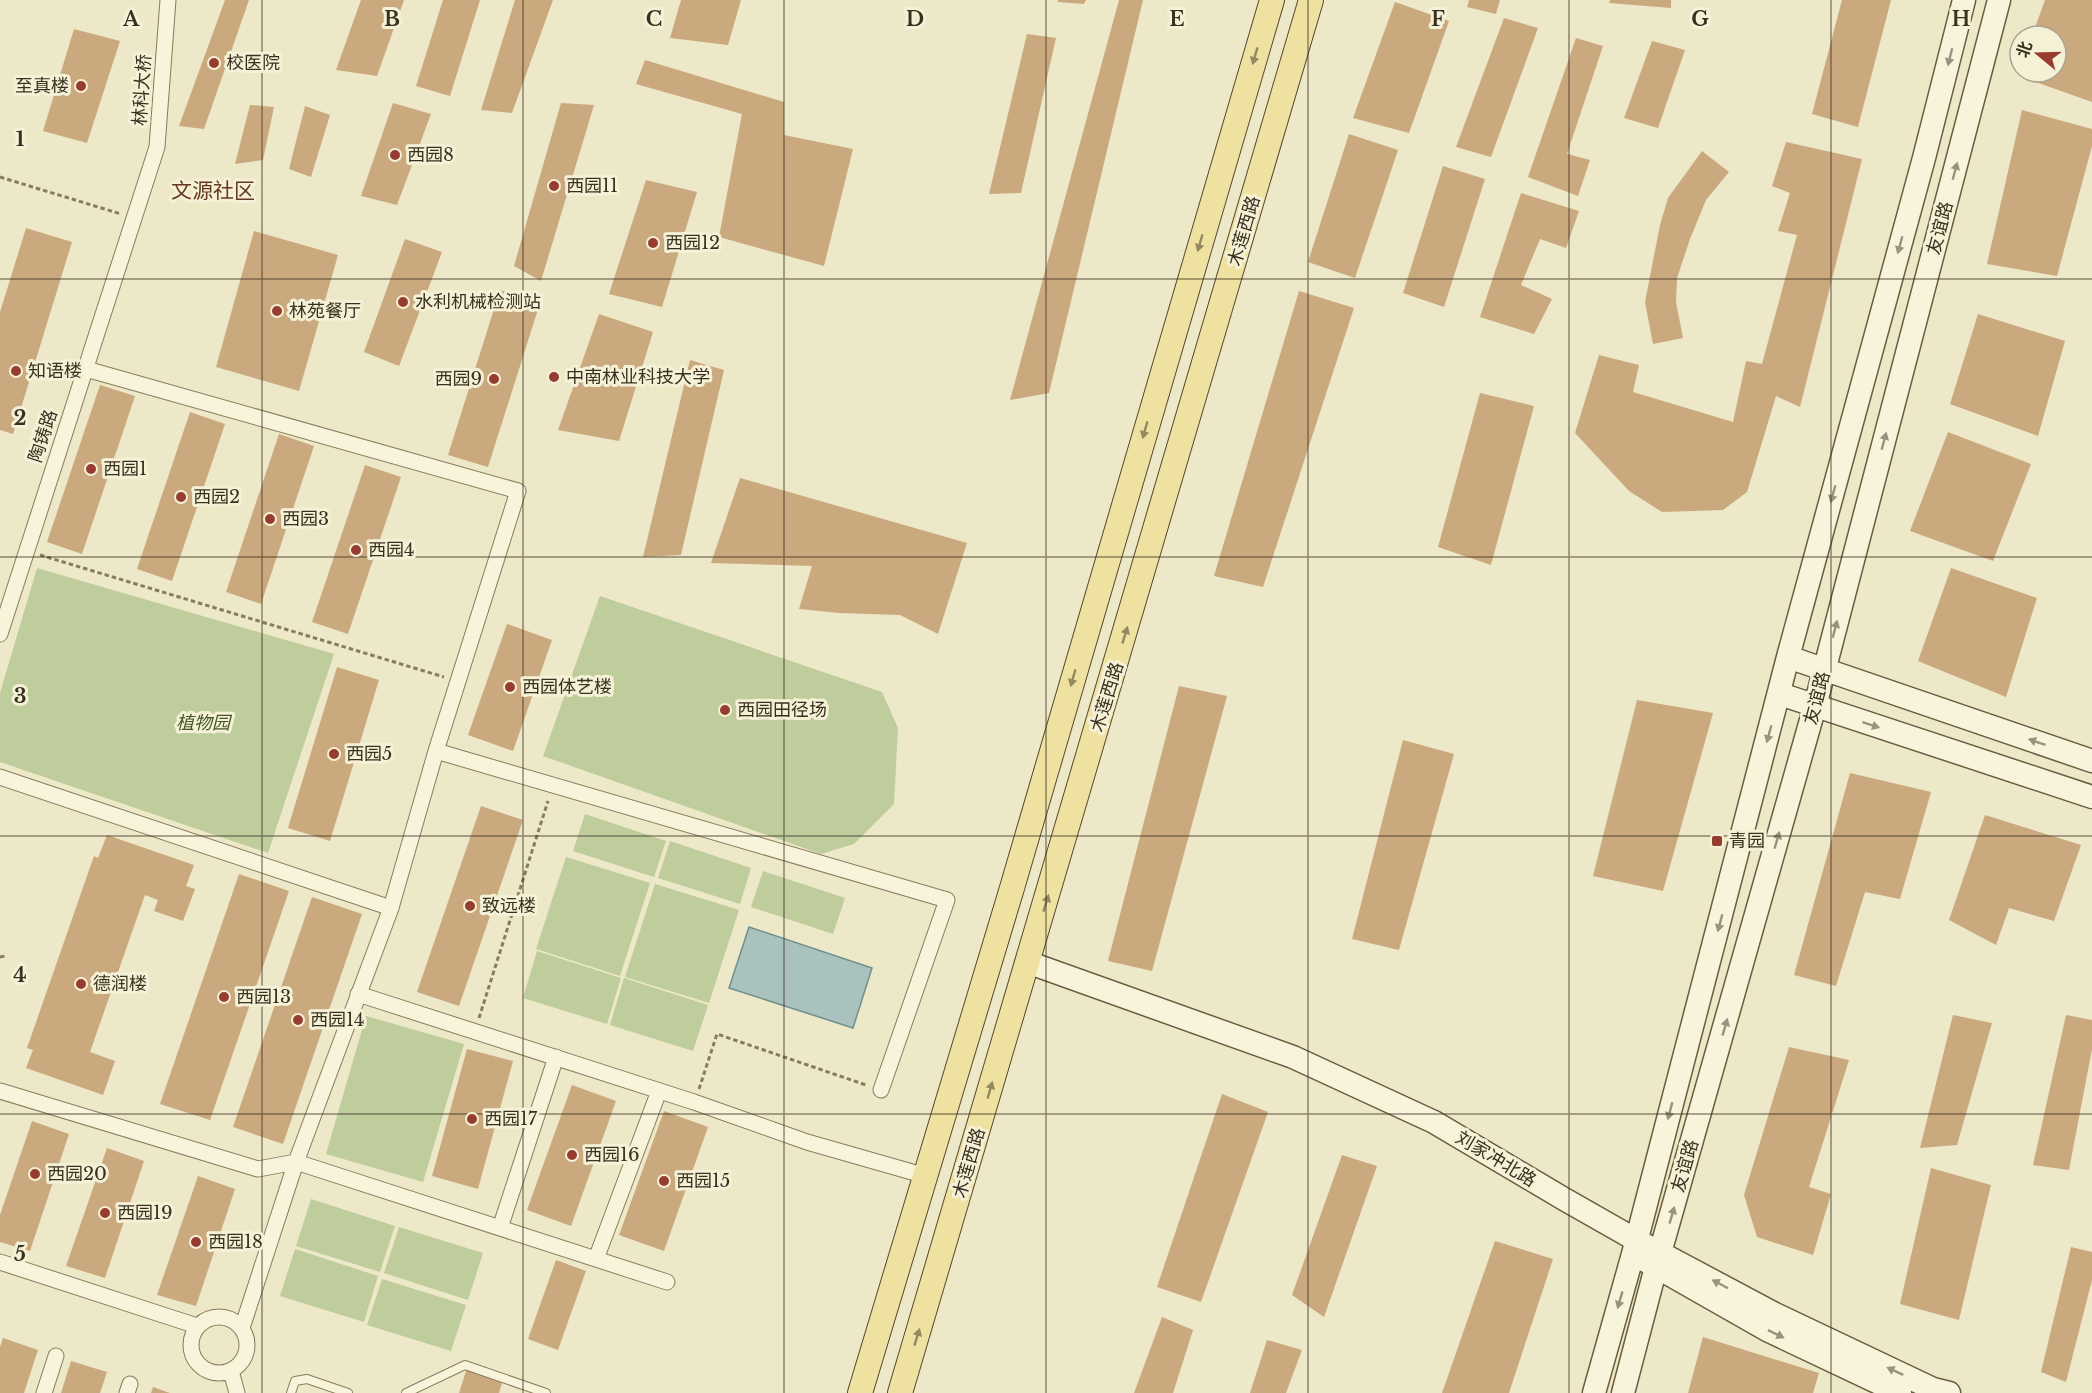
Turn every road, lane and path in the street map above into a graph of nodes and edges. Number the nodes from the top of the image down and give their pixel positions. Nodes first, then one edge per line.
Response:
1 (168, 0) edge
2 (1272, 0) edge
3 (1311, 0) edge
4 (1964, 0) edge
5 (1999, 0) edge
6 (157, 147) joint
7 (0, 177) edge
8 (134, 218) junction
9 (86, 369) junction
10 (27, 551) junction
11 (0, 634) edge
12 (1788, 657) junction
13 (1825, 669) junction
14 (458, 681) junction
15 (1780, 694) junction
16 (1815, 706) junction
17 (436, 751) junction
18 (2092, 761) edge
19 (0, 777) edge
20 (553, 785) junction
21 (2092, 798) edge
22 (391, 908) junction
23 (1026, 966) junction
24 (358, 994) junction
25 (475, 1031) junction
26 (555, 1058) junction
27 (881, 1090) joint
28 (0, 1091) edge
29 (659, 1091) junction
30 (694, 1102) junction
31 (296, 1162) junction
32 (926, 1176) junction
33 (500, 1228) junction
34 (1635, 1247) junction
35 (596, 1259) junction
36 (1659, 1260) junction
37 (0, 1262) edge
38 (667, 1282) dead end
39 (197, 1326) junction
40 (242, 1328) junction
41 (56, 1356) dead end
42 (231, 1371) junction
43 (44, 1393) edge
44 (237, 1393) edge
45 (291, 1393) edge
46 (348, 1393) edge
47 (406, 1393) edge
48 (546, 1393) edge
49 (861, 1393) edge
50 (900, 1393) edge
51 (1594, 1393) edge
52 (1623, 1393) edge
53 (1900, 1393) edge
54 (1949, 1393) edge

1 - 6 street, 林科大桥
2 -> 32 main road, 木莲西路
23 -> 3 main road, 木莲西路
4 -> 12 main road, 友谊路
13 -> 5 main road, 友谊路
6 - 8 street, 陶铸路
7 - 8 path
8 - 9 street, 陶铸路
9 - 10 street, 陶铸路
9 - 14 street
10 - 11 street, 陶铸路
10 - 14 path
12 - 13 main road
12 - 15 main road, 友谊路
13 - 16 main road, 友谊路
18 -> 13 main road
14 - 17 street
15 - 16 main road
15 -> 34 main road, 友谊路
16 -> 21 main road
36 -> 16 main road, 友谊路
17 - 20 street
17 - 22 street
19 - 22 street
20 - 25 path
20 - 27 street
22 - 24 street
23 - 34 main road, 刘家冲北路
50 -> 23 main road, 木莲西路
24 - 25 street
24 - 31 street
25 - 26 street
26 - 29 street
26 - 33 street
27 - 30 path
28 - 31 street
29 - 30 street
29 - 35 street
30 - 32 street
31 - 33 street
31 - 40 street
32 - 49 main road, 木莲西路
33 - 35 street
34 - 36 main road, 刘家冲北路
34 -> 51 main road, 友谊路
35 - 38 street
36 - 52 main road, 友谊路
36 -> 53 main road, 刘家冲北路
54 -> 36 main road, 刘家冲北路
37 - 39 street
39 - 40 street
39 - 42 street
40 - 42 street
41 - 43 street
42 - 44 street
45 - 46 lane
47 - 48 lane

